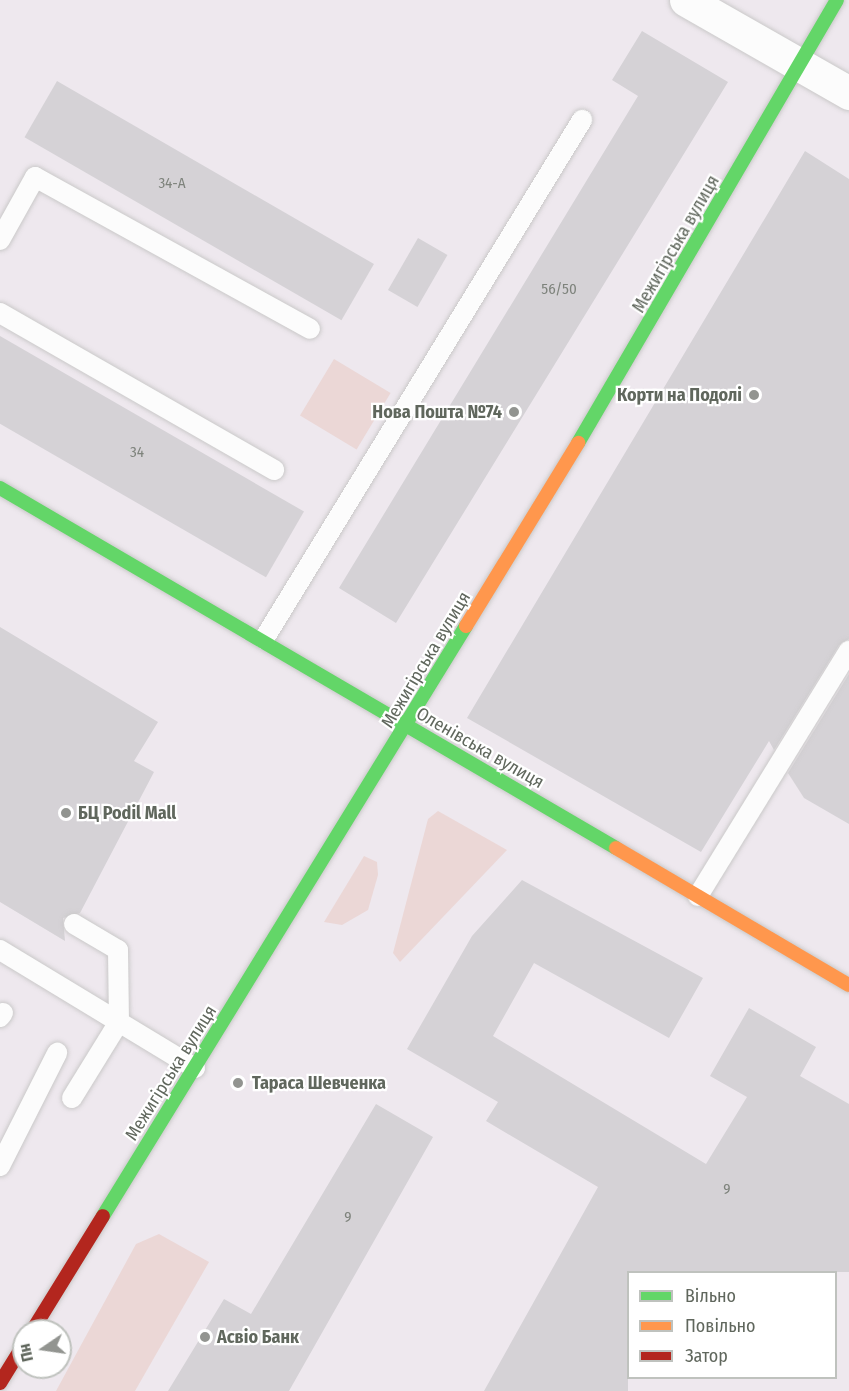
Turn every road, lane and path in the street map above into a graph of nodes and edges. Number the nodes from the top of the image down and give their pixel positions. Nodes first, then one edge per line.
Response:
1 (686, 0) edge
2 (837, 0) edge
3 (800, 64) junction
4 (849, 93) edge
5 (582, 120) dead end
6 (0, 240) edge
7 (0, 313) edge
8 (310, 329) dead end
9 (274, 470) dead end
10 (0, 488) edge
11 (264, 639) junction
12 (849, 651) edge
13 (407, 726) junction
14 (698, 896) junction
15 (74, 924) dead end
16 (0, 950) edge
17 (847, 980) edge
18 (119, 1022) junction
19 (57, 1053) dead end
20 (195, 1068) junction
21 (72, 1098) dead end
22 (0, 1166) edge
23 (39, 1319) edge
24 (12, 1364) edge
25 (0, 1383) edge

1 - 3 street
2 - 3 street, Межигірська вулиця
3 - 4 street
3 - 13 street, Межигірська вулиця
5 - 11 lane
6 - 8 lane
7 - 9 lane
10 - 11 street, Оленівська вулиця
11 - 13 street, Оленівська вулиця
12 - 14 lane
13 - 14 street, Оленівська вулиця
13 - 20 street, Межигірська вулиця
14 - 17 street, Оленівська вулиця
15 - 18 lane
16 - 18 lane
18 - 20 lane
18 - 21 lane
19 - 22 lane
20 - 23 street, Межигірська вулиця
24 - 25 street

